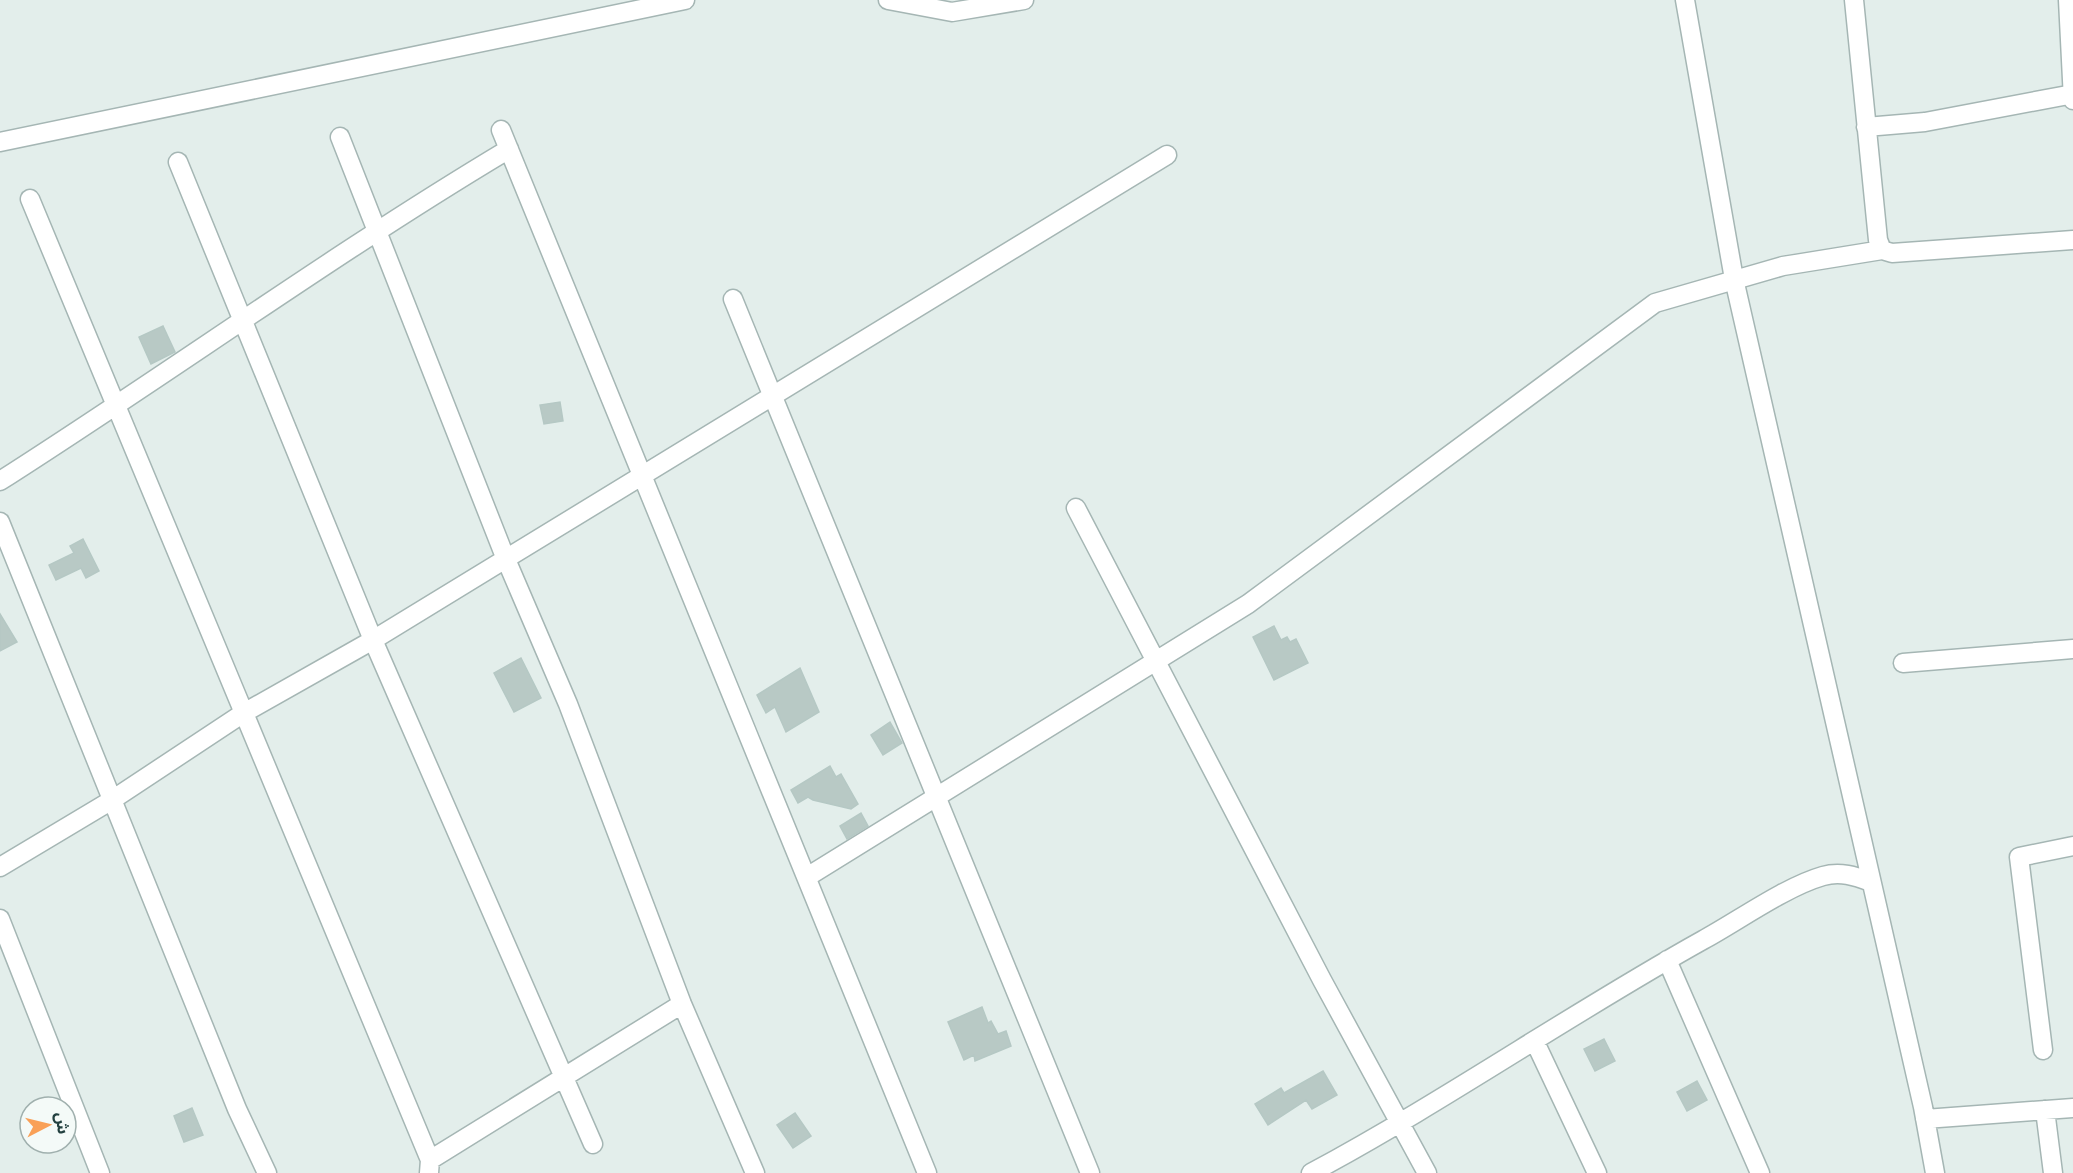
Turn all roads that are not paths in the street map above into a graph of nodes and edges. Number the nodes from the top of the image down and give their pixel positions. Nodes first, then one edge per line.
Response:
1 (685, 0) edge
2 (888, 0) edge
3 (1024, 0) edge
4 (1685, 0) edge
5 (1854, 0) edge
6 (2068, 0) edge
7 (2073, 94) edge
8 (2073, 100) edge
9 (1866, 127) junction
10 (501, 130) dead end
11 (340, 137) dead end
12 (0, 142) edge
13 (509, 148) junction
14 (1167, 155) dead end
15 (178, 162) dead end
16 (30, 199) dead end
17 (377, 231) junction
18 (2073, 240) edge
19 (1882, 250) junction
20 (1734, 279) junction
21 (733, 299) dead end
22 (243, 321) junction
23 (772, 394) junction
24 (116, 407) junction
25 (642, 474) junction
26 (0, 481) edge
27 (1076, 508) dead end
28 (0, 522) edge
29 (505, 557) junction
30 (373, 640) junction
31 (2073, 649) edge
32 (1156, 661) junction
33 (1903, 663) dead end
34 (242, 714) junction
35 (937, 797) junction
36 (112, 800) junction
37 (2073, 846) edge
38 (0, 867) edge
39 (807, 877) junction
40 (1871, 882) junction
41 (0, 919) edge
42 (1667, 960) junction
43 (682, 1004) junction
44 (1535, 1042) junction
45 (2043, 1050) dead end
46 (564, 1078) junction
47 (2073, 1108) edge
48 (2045, 1110) junction
49 (1925, 1119) junction
50 (1400, 1121) junction
51 (593, 1144) dead end
52 (429, 1166) edge
53 (99, 1173) edge
54 (267, 1173) edge
55 (755, 1173) edge
56 (927, 1173) edge
57 (1090, 1173) edge
58 (1311, 1173) edge
59 (1427, 1173) edge
60 (1597, 1173) edge
61 (1760, 1173) edge
62 (1935, 1173) edge
63 (2054, 1173) edge

1 - 12 street
2 - 3 street
4 - 20 street
5 - 9 street
6 - 7 street
7 - 8 street
7 - 9 street
9 - 19 street
10 - 13 street
11 - 17 street
13 - 17 street
13 - 25 street
14 - 23 street
15 - 22 street
16 - 24 street
17 - 22 street
17 - 29 street
18 - 19 street
19 - 20 street
20 - 32 street
20 - 40 street
21 - 23 street
22 - 24 street
22 - 30 street
23 - 25 street
23 - 35 street
24 - 26 street
24 - 34 street
25 - 29 street
25 - 39 street
27 - 32 street
28 - 36 street
29 - 30 street
29 - 43 street
30 - 34 street
30 - 46 street
31 - 33 street
32 - 35 street
32 - 50 street
34 - 36 street
34 - 52 street
35 - 39 street
35 - 57 street
36 - 38 street
36 - 54 street
37 - 45 street
39 - 56 street
40 - 42 street
40 - 49 street
41 - 53 street
42 - 44 street
42 - 61 street
43 - 46 street
43 - 55 street
44 - 50 street
44 - 60 street
46 - 51 street
46 - 52 street
47 - 48 street
48 - 49 street
48 - 63 street
49 - 62 street
50 - 58 street
50 - 59 street

